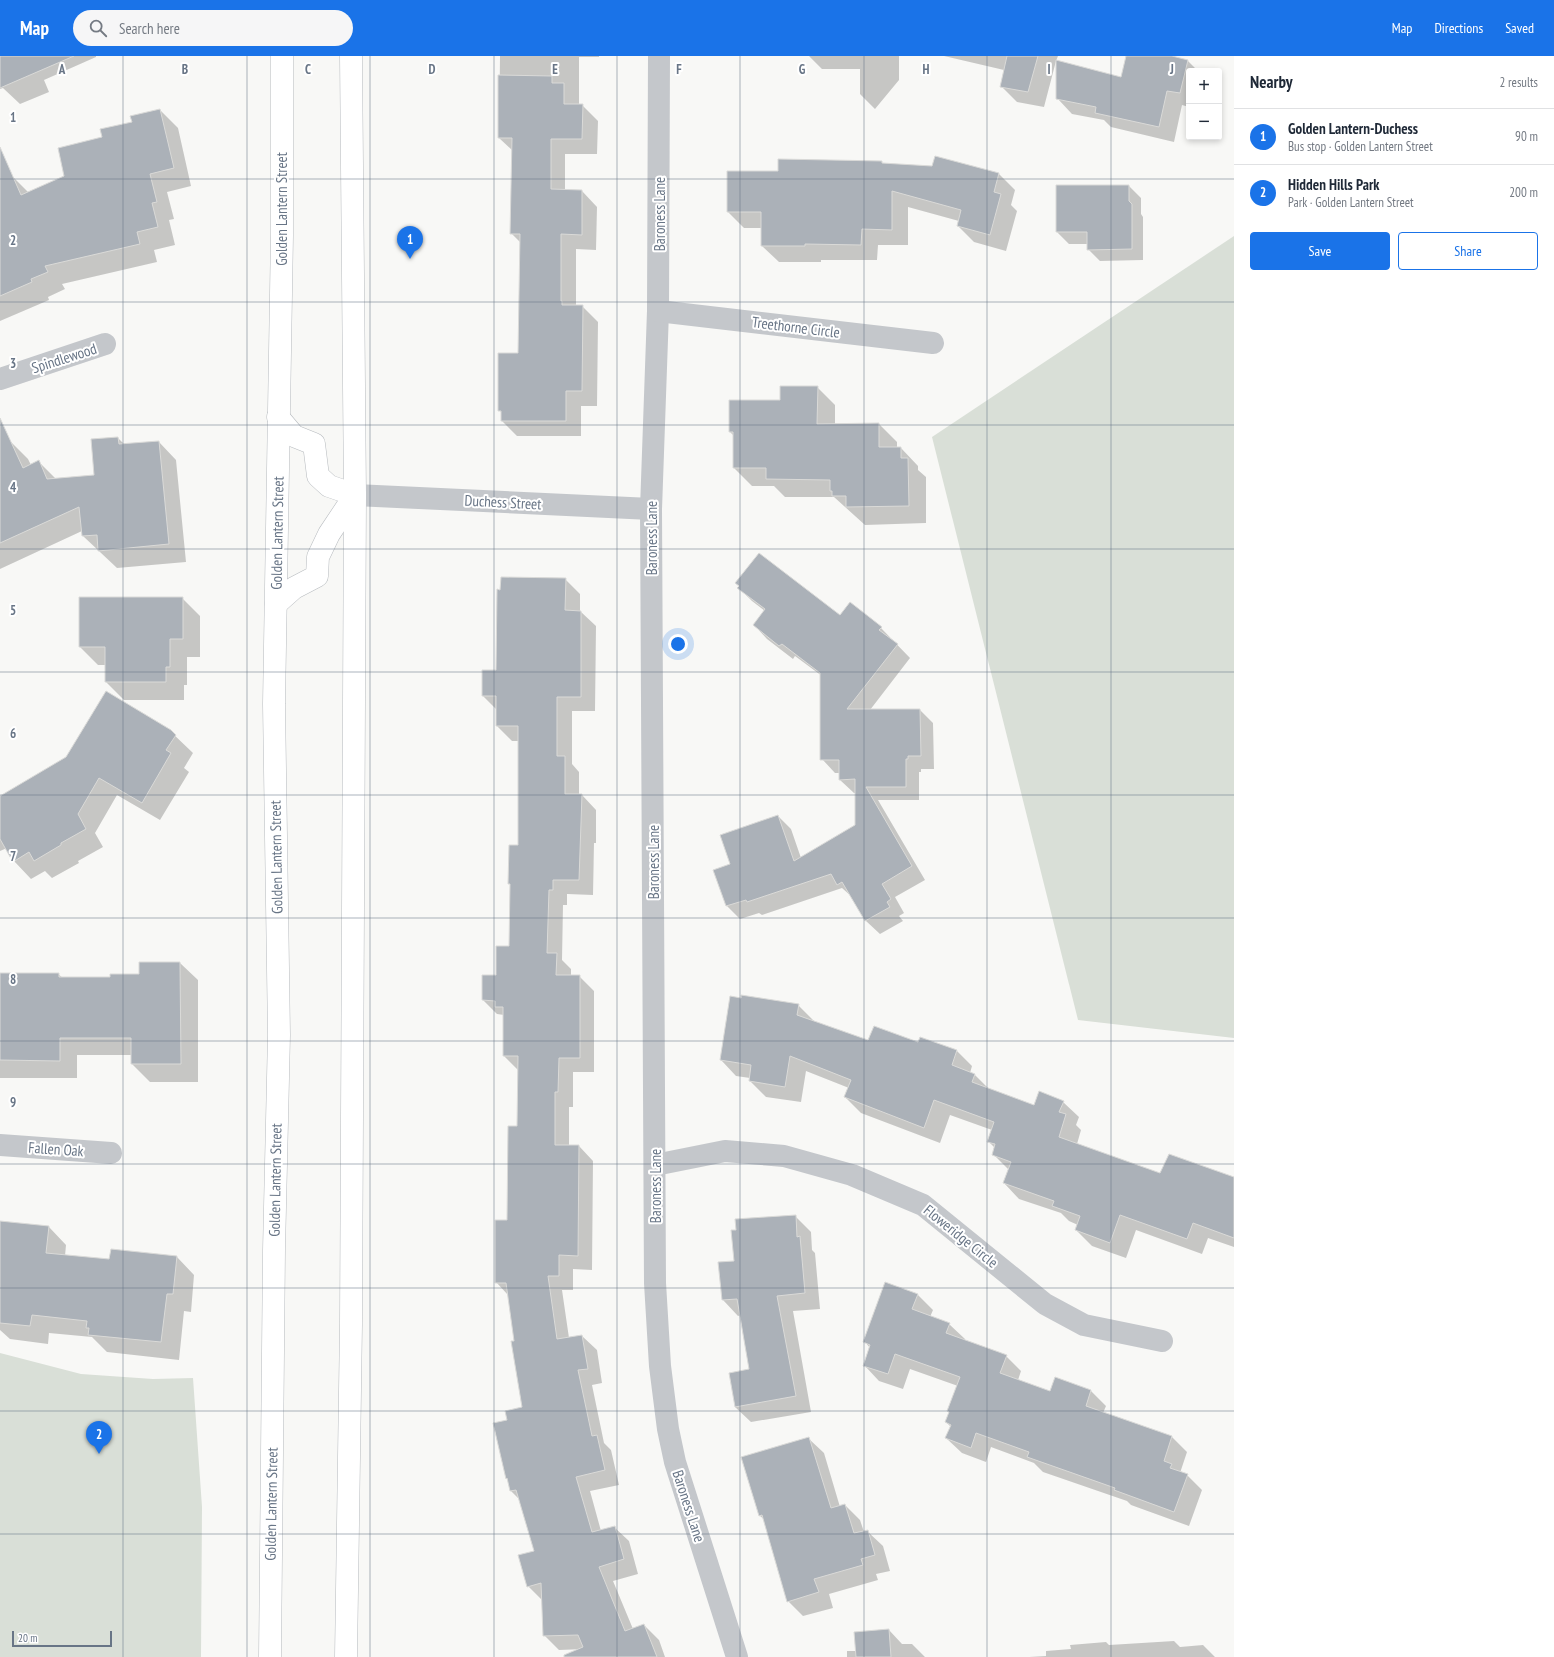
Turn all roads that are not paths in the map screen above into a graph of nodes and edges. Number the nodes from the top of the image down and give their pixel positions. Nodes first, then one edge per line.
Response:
1 (282, 56) edge
2 (351, 56) edge
3 (659, 56) edge
4 (658, 311) junction
5 (933, 343) dead end
6 (105, 344) dead end
7 (0, 379) edge
8 (278, 417) junction
9 (356, 495) junction
10 (651, 509) junction
11 (276, 604) junction
12 (0, 1145) edge
13 (111, 1152) dead end
14 (654, 1165) junction
15 (1162, 1341) dead end
16 (270, 1657) edge
17 (346, 1657) edge
18 (737, 1657) edge

1 - 8 main road, Golden Lantern Street
2 - 9 main road
3 - 4 street, Baroness Lane
4 - 5 street, Treethorne Circle
4 - 10 street, Baroness Lane
6 - 7 street, Spindlewood
8 - 9 main road
8 - 11 main road, Golden Lantern Street
9 - 10 street, Duchess Street
9 - 11 main road
9 - 17 main road
10 - 14 street, Baroness Lane
11 - 16 main road, Golden Lantern Street
12 - 13 street, Fallen Oak
14 - 15 street, Floweridge Circle
14 - 18 street, Baroness Lane

